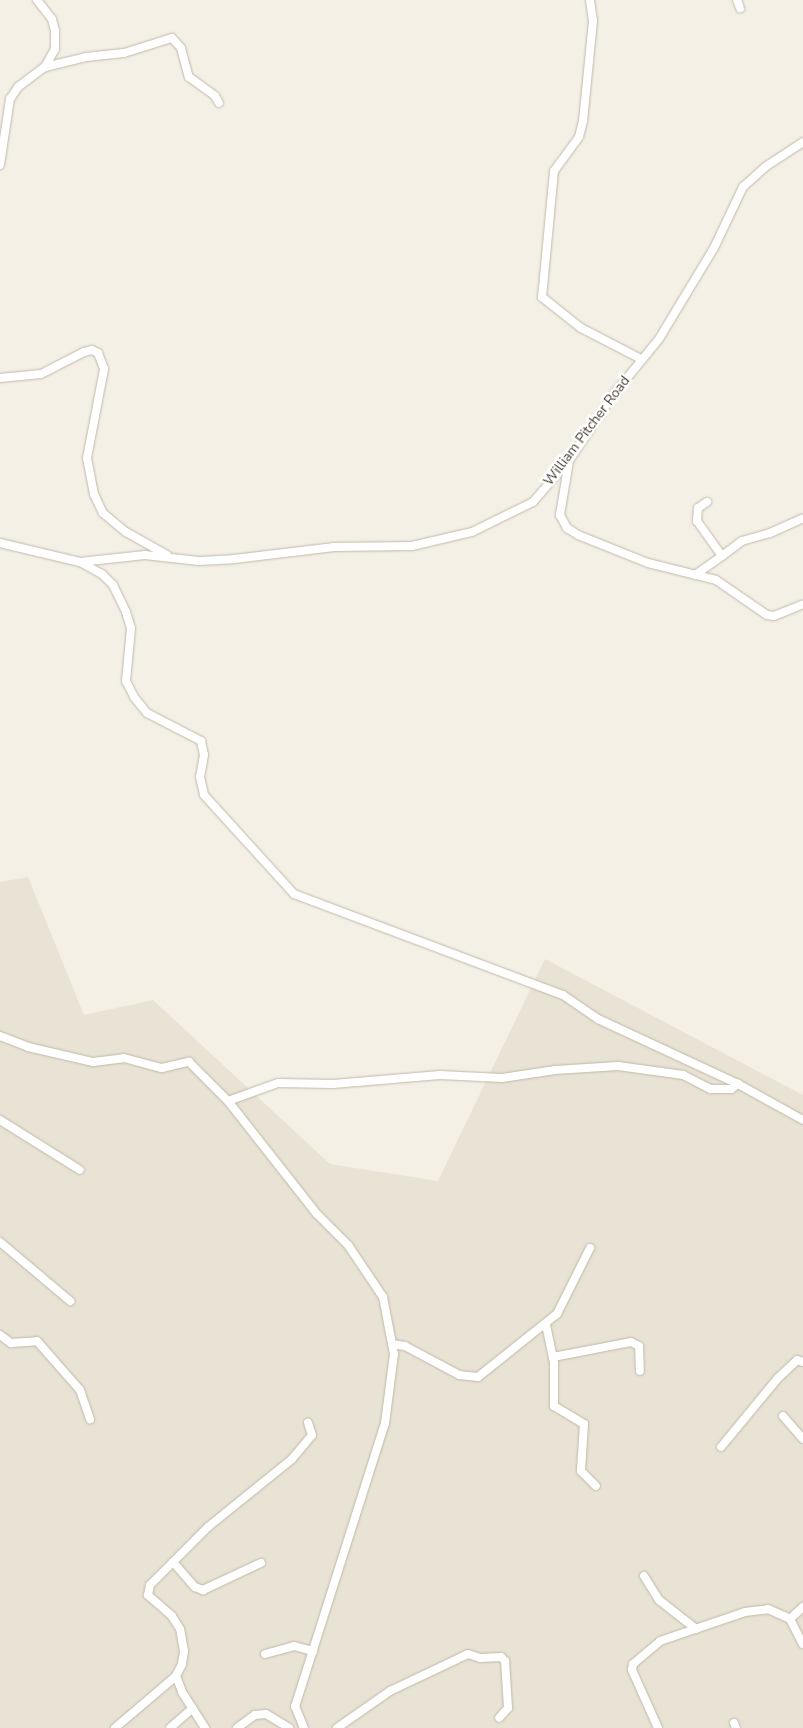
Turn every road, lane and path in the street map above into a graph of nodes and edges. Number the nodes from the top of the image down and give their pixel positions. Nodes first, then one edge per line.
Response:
1 (37, 0) edge
2 (590, 0) edge
3 (45, 67) junction
4 (219, 104) dead end
5 (803, 142) edge
6 (0, 166) edge
7 (641, 359) junction
8 (0, 378) edge
9 (570, 459) junction
10 (706, 502) dead end
11 (803, 518) edge
12 (0, 543) edge
13 (169, 556) junction
14 (722, 556) junction
15 (80, 562) junction
16 (695, 575) junction
17 (803, 604) edge
18 (0, 1036) edge
19 (738, 1084) junction
20 (228, 1101) junction
21 (0, 1120) edge
22 (803, 1120) edge
23 (80, 1170) dead end
24 (0, 1242) edge
25 (590, 1248) dead end
26 (70, 1301) dead end
27 (546, 1325) junction
28 (0, 1335) edge
29 (392, 1344) junction
30 (554, 1357) junction
31 (803, 1362) edge
32 (640, 1370) dead end
33 (783, 1416) dead end
34 (90, 1419) dead end
35 (308, 1423) dead end
36 (803, 1440) edge
37 (721, 1448) dead end
38 (596, 1486) dead end
39 (173, 1562) junction
40 (261, 1563) dead end
41 (644, 1576) dead end
42 (803, 1607) edge
43 (790, 1619) junction
44 (696, 1629) junction
45 (803, 1644) edge
46 (314, 1650) junction
47 (265, 1654) dead end
48 (176, 1676) junction
49 (192, 1708) junction
50 (499, 1718) dead end
51 (114, 1728) edge
52 (170, 1728) edge
53 (205, 1728) edge
54 (237, 1728) edge
55 (289, 1728) edge
56 (304, 1728) edge
57 (336, 1728) edge
58 (658, 1728) edge

1 - 3 street
2 - 7 street
3 - 4 street
3 - 6 street
5 - 7 street, William Pitcher Road
7 - 9 street, William Pitcher Road
8 - 13 street
9 - 13 street, William Pitcher Road
9 - 16 street
10 - 14 street
11 - 14 street
12 - 15 street, William Pitcher Road
13 - 15 street, William Pitcher Road
14 - 16 street
15 - 19 street
16 - 17 street
18 - 20 street
19 - 20 street
19 - 22 street
20 - 29 street
21 - 23 street
24 - 26 street
25 - 27 street
27 - 29 street
27 - 30 street
28 - 34 street
29 - 46 street
30 - 32 street
30 - 38 street
31 - 37 street
33 - 36 street
35 - 39 street
39 - 40 street
39 - 48 street
41 - 44 street
42 - 43 street
43 - 44 street
43 - 45 street
44 - 58 street
46 - 47 street
46 - 56 street
48 - 49 street
48 - 51 street
49 - 52 street
49 - 53 street
50 - 57 street
54 - 55 street

